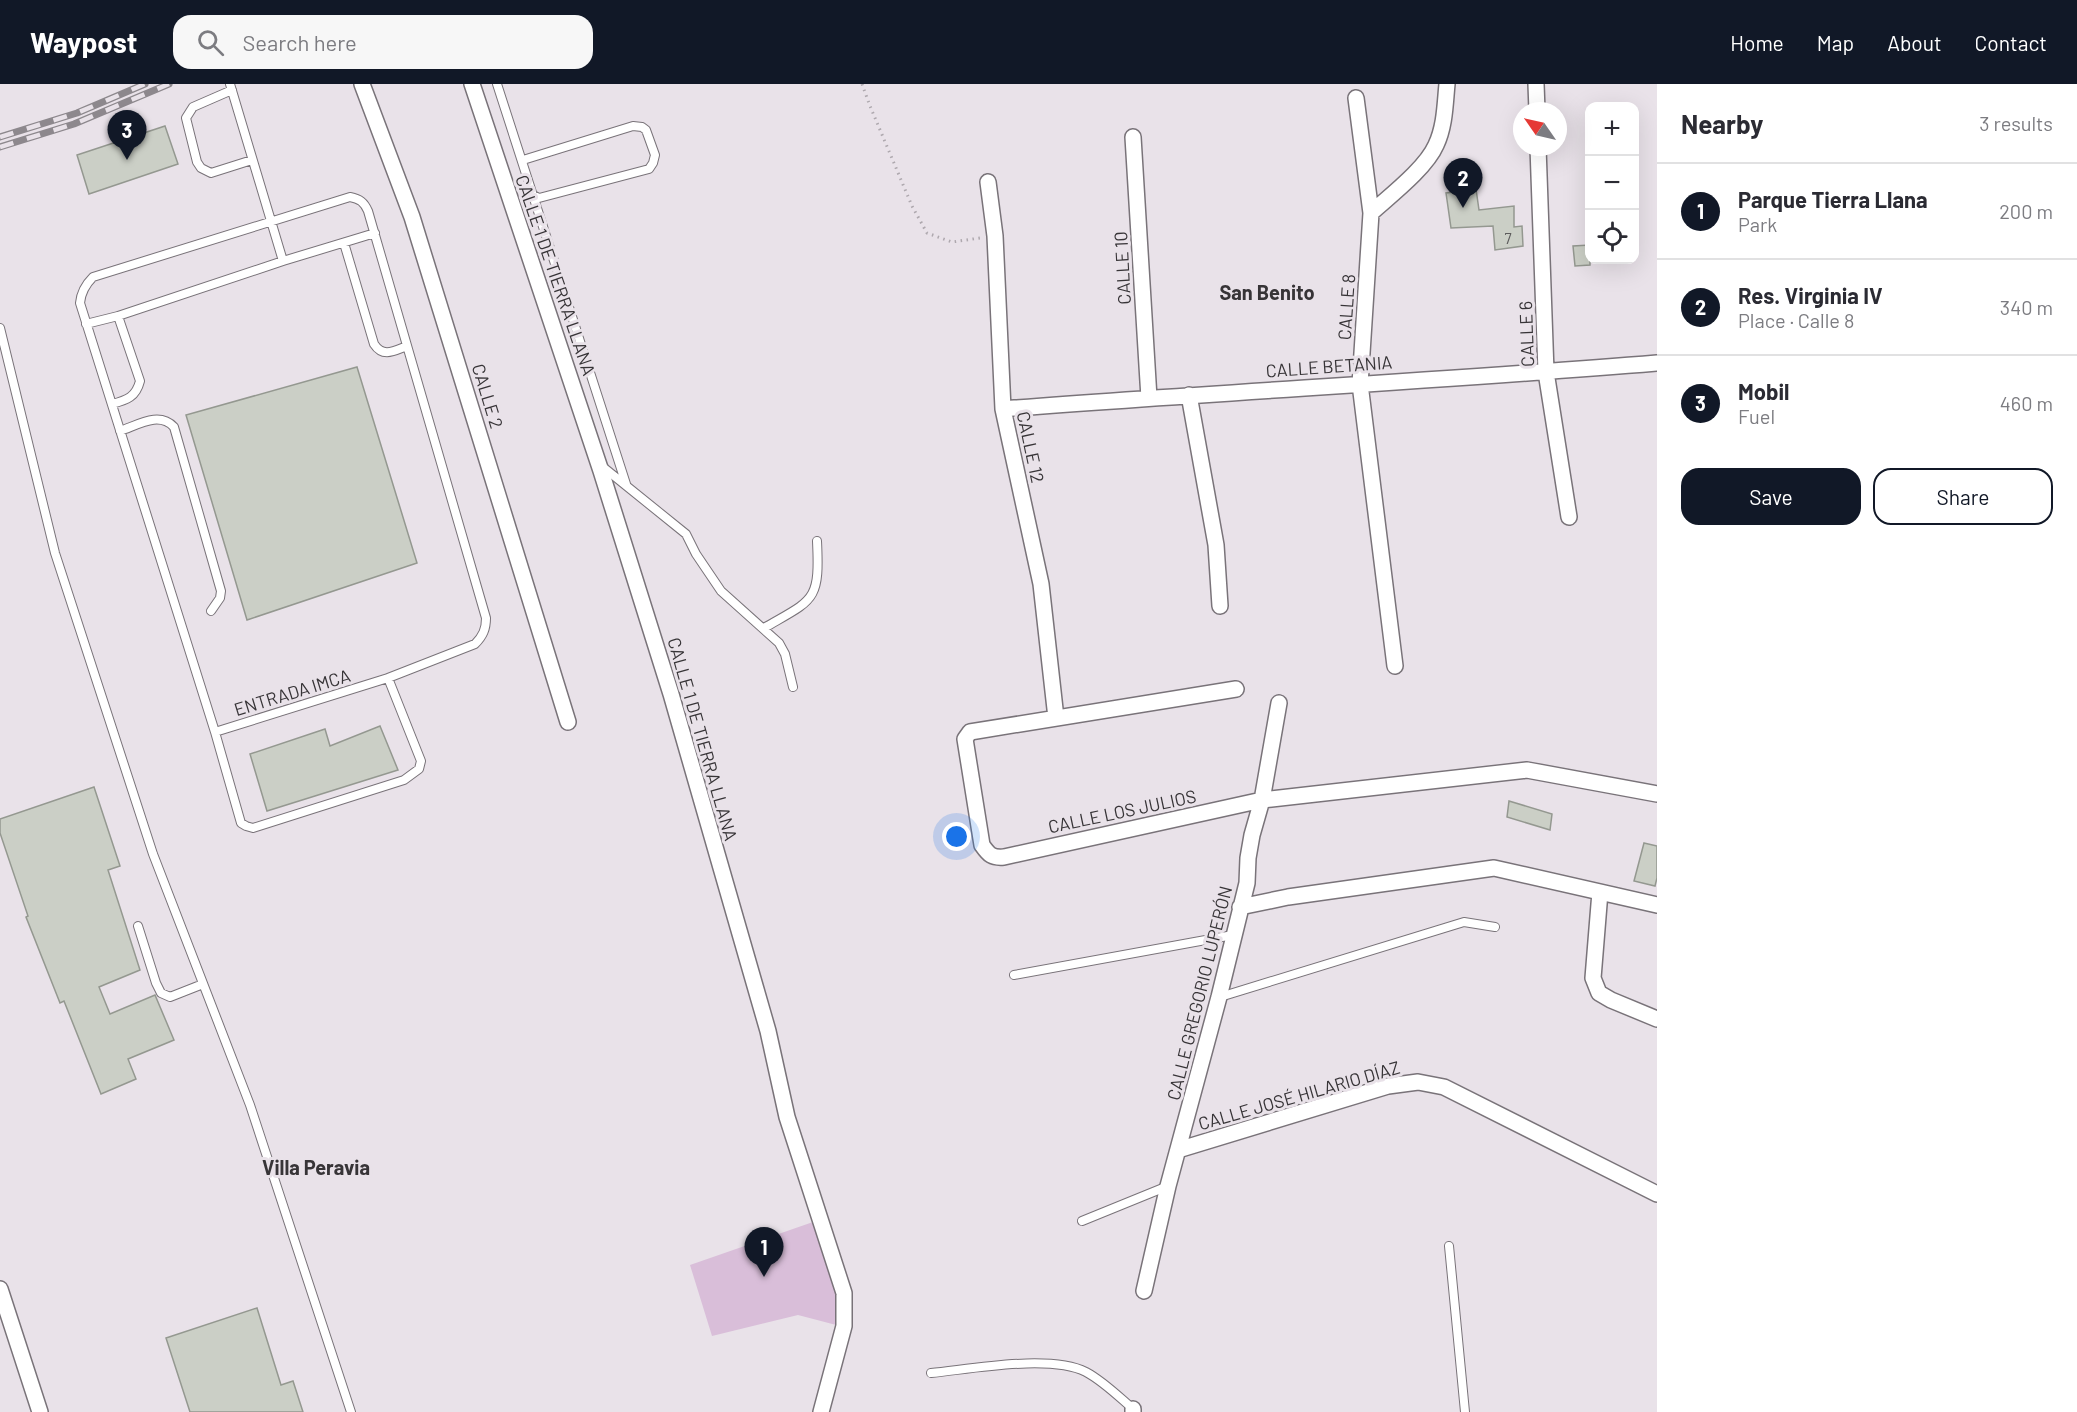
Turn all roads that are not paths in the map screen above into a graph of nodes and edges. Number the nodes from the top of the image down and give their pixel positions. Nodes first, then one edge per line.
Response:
1 (362, 84) edge
2 (472, 84) edge
3 (497, 84) edge
4 (1447, 84) edge
5 (1536, 84) edge
6 (231, 87) edge
7 (1356, 98) dead end
8 (1537, 102) edge
9 (1133, 137) dead end
10 (1538, 156) edge
11 (252, 160) junction
12 (523, 160) junction
13 (988, 182) dead end
14 (533, 195) junction
15 (1371, 213) junction
16 (270, 220) junction
17 (375, 233) junction
18 (344, 243) junction
19 (283, 261) junction
20 (118, 316) junction
21 (86, 324) junction
22 (0, 328) edge
23 (408, 346) junction
24 (1657, 363) edge
25 (1546, 372) junction
26 (1360, 384) junction
27 (1189, 395) junction
28 (1149, 398) junction
29 (112, 404) junction
30 (1003, 409) junction
31 (120, 431) junction
32 (599, 464) junction
33 (626, 484) junction
34 (1569, 517) dead end
35 (817, 541) dead end
36 (1220, 606) dead end
37 (211, 611) dead end
38 (764, 628) junction
39 (1395, 666) dead end
40 (388, 678) junction
41 (793, 687) dead end
42 (1236, 689) dead end
43 (1279, 703) dead end
44 (1056, 718) junction
45 (568, 722) dead end
46 (215, 732) junction
47 (1657, 794) edge
48 (1262, 800) junction
49 (1600, 892) junction
50 (1657, 905) edge
51 (1240, 907) junction
52 (138, 926) dead end
53 (1495, 927) dead end
54 (1233, 935) junction
55 (1014, 975) dead end
56 (203, 984) junction
57 (1219, 997) junction
58 (1657, 1018) edge
59 (1178, 1150) junction
60 (1168, 1186) junction
61 (1657, 1194) edge
62 (1082, 1221) dead end
63 (1449, 1246) dead end
64 (0, 1289) edge
65 (1144, 1291) dead end
66 (931, 1373) dead end
67 (1133, 1410) edge
68 (40, 1412) edge
69 (351, 1412) edge
70 (821, 1412) edge
71 (1465, 1412) edge

1 - 45 street, CALLE 2
2 - 32 street, CALLE 1 DE TIERRA LLANA
3 - 12 lane
4 - 15 street
5 - 8 street
6 - 11 lane
6 - 11 lane
7 - 15 street, CALLE 8
9 - 28 street, CALLE 10
10 - 25 street, CALLE 6
11 - 16 lane
12 - 14 lane
12 - 14 lane
13 - 30 street, CALLE 12
14 - 33 lane
15 - 26 street, CALLE 8
16 - 17 lane, ENTRADA IMCA
16 - 19 lane
16 - 21 lane, ENTRADA IMCA
17 - 18 lane
17 - 23 lane, ENTRADA IMCA
18 - 19 lane
18 - 23 lane
19 - 20 lane
20 - 21 lane
20 - 29 lane
21 - 29 lane, ENTRADA IMCA
22 - 56 lane
23 - 40 lane, ENTRADA IMCA
24 - 25 street, CALLE BETANIA
25 - 26 street, CALLE BETANIA
25 - 34 street, CALLE 6
26 - 27 street, CALLE BETANIA
26 - 39 street, CALLE 8
27 - 28 street, CALLE BETANIA
27 - 36 street
28 - 30 street, CALLE BETANIA
29 - 31 lane, ENTRADA IMCA
30 - 44 street, CALLE 12
31 - 37 lane
31 - 46 lane, ENTRADA IMCA
32 - 33 lane
32 - 70 street, CALLE 1 DE TIERRA LLANA
33 - 38 lane
35 - 38 lane
38 - 41 lane
40 - 46 lane, ENTRADA IMCA
40 - 46 lane
42 - 44 street, CALLE LOS JULIOS
43 - 48 street, CALLE GREGORIO LUPERÓN
44 - 48 street, CALLE LOS JULIOS
47 - 48 street, CALLE LOS JULIOS
48 - 51 street, CALLE GREGORIO LUPERÓN
49 - 50 street
49 - 51 street
49 - 58 street
51 - 54 street, CALLE GREGORIO LUPERÓN
52 - 56 lane
53 - 57 lane
54 - 55 lane
54 - 57 street, CALLE GREGORIO LUPERÓN
56 - 69 lane
57 - 59 street, CALLE GREGORIO LUPERÓN
59 - 60 street, CALLE GREGORIO LUPERÓN
59 - 61 street, CALLE JOSÉ HILARIO DÍAZ
60 - 62 lane
60 - 65 street, CALLE GREGORIO LUPERÓN
63 - 71 lane
64 - 68 street
66 - 67 lane

